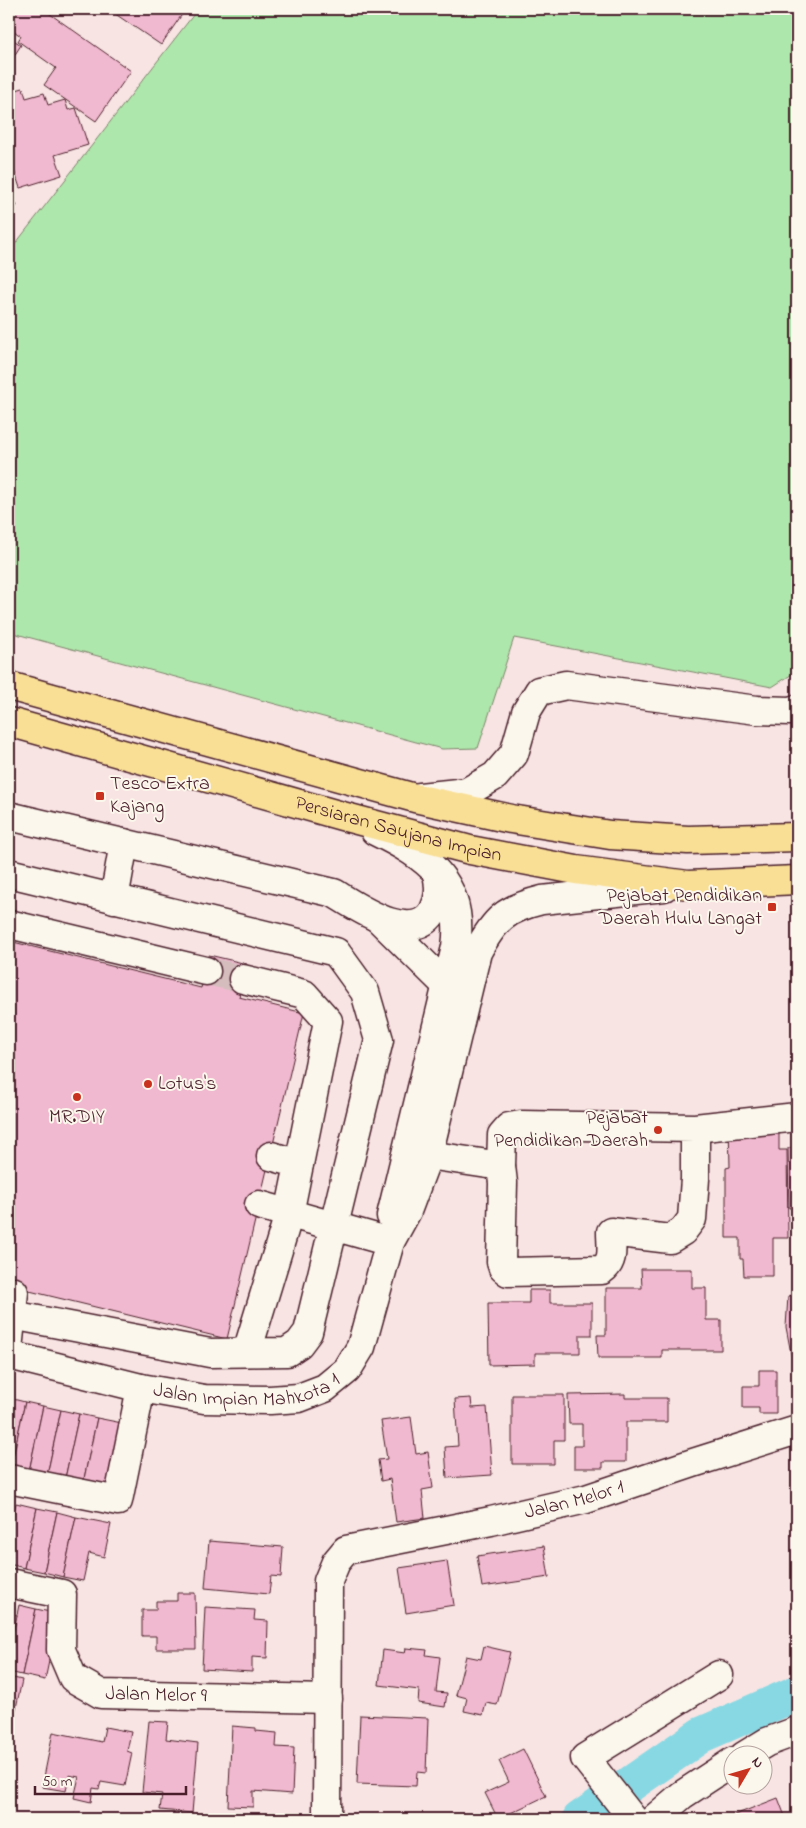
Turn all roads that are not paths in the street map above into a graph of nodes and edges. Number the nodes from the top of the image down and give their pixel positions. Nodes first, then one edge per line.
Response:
1 (9, 686) edge
2 (797, 709) edge
3 (9, 722) edge
4 (415, 798) junction
5 (9, 816) edge
6 (342, 816) junction
7 (797, 837) edge
8 (124, 843) junction
9 (9, 873) edge
10 (437, 873) junction
11 (797, 880) edge
12 (688, 885) junction
13 (114, 899) junction
14 (377, 918) junction
15 (9, 924) edge
16 (206, 971) tunnel mouth
17 (243, 979) tunnel mouth
18 (457, 989) junction
19 (797, 1117) edge
20 (694, 1128) junction
21 (417, 1152) junction
22 (270, 1156) dead end
23 (299, 1164) junction
24 (501, 1166) junction
25 (259, 1205) dead end
26 (289, 1214) junction
27 (334, 1227) junction
28 (390, 1242) junction
29 (12, 1316) edge
30 (247, 1352) junction
31 (9, 1355) edge
32 (141, 1388) junction
33 (797, 1430) edge
34 (9, 1479) edge
35 (9, 1583) edge
36 (719, 1675) dead end
37 (328, 1699) junction
38 (797, 1731) edge
39 (760, 1746) edge
40 (724, 1768) edge
41 (627, 1812) edge
42 (328, 1819) edge
43 (654, 1819) edge

1 - 4 highway, Persiaran Saujana Impian
2 - 4 street
3 - 6 highway, Persiaran Saujana Impian
4 - 7 highway, Persiaran Saujana Impian
5 - 8 street
6 - 10 street
6 - 12 highway, Persiaran Saujana Impian
8 - 13 street
8 - 14 street
9 - 13 street
10 - 14 street
10 - 18 street
11 - 12 highway, Persiaran Saujana Impian
12 - 18 street
13 - 27 street
14 - 18 street
15 - 16 street
17 - 23 street
18 - 21 street, Jalan Impian Mahkota 1
19 - 20 street
20 - 24 street
20 - 24 street
21 - 24 street
21 - 28 street, Jalan Impian Mahkota 1
22 - 23 street
23 - 26 street
25 - 26 street
26 - 27 street
26 - 30 street
27 - 28 street
27 - 30 street
28 - 32 street, Jalan Impian Mahkota 1
29 - 30 street
31 - 32 street, Jalan Impian Mahkota 1
32 - 34 street
33 - 37 street, Jalan Melor 1
35 - 37 street, Jalan Melor 9
36 - 41 street
37 - 42 street
38 - 39 street
40 - 43 street

